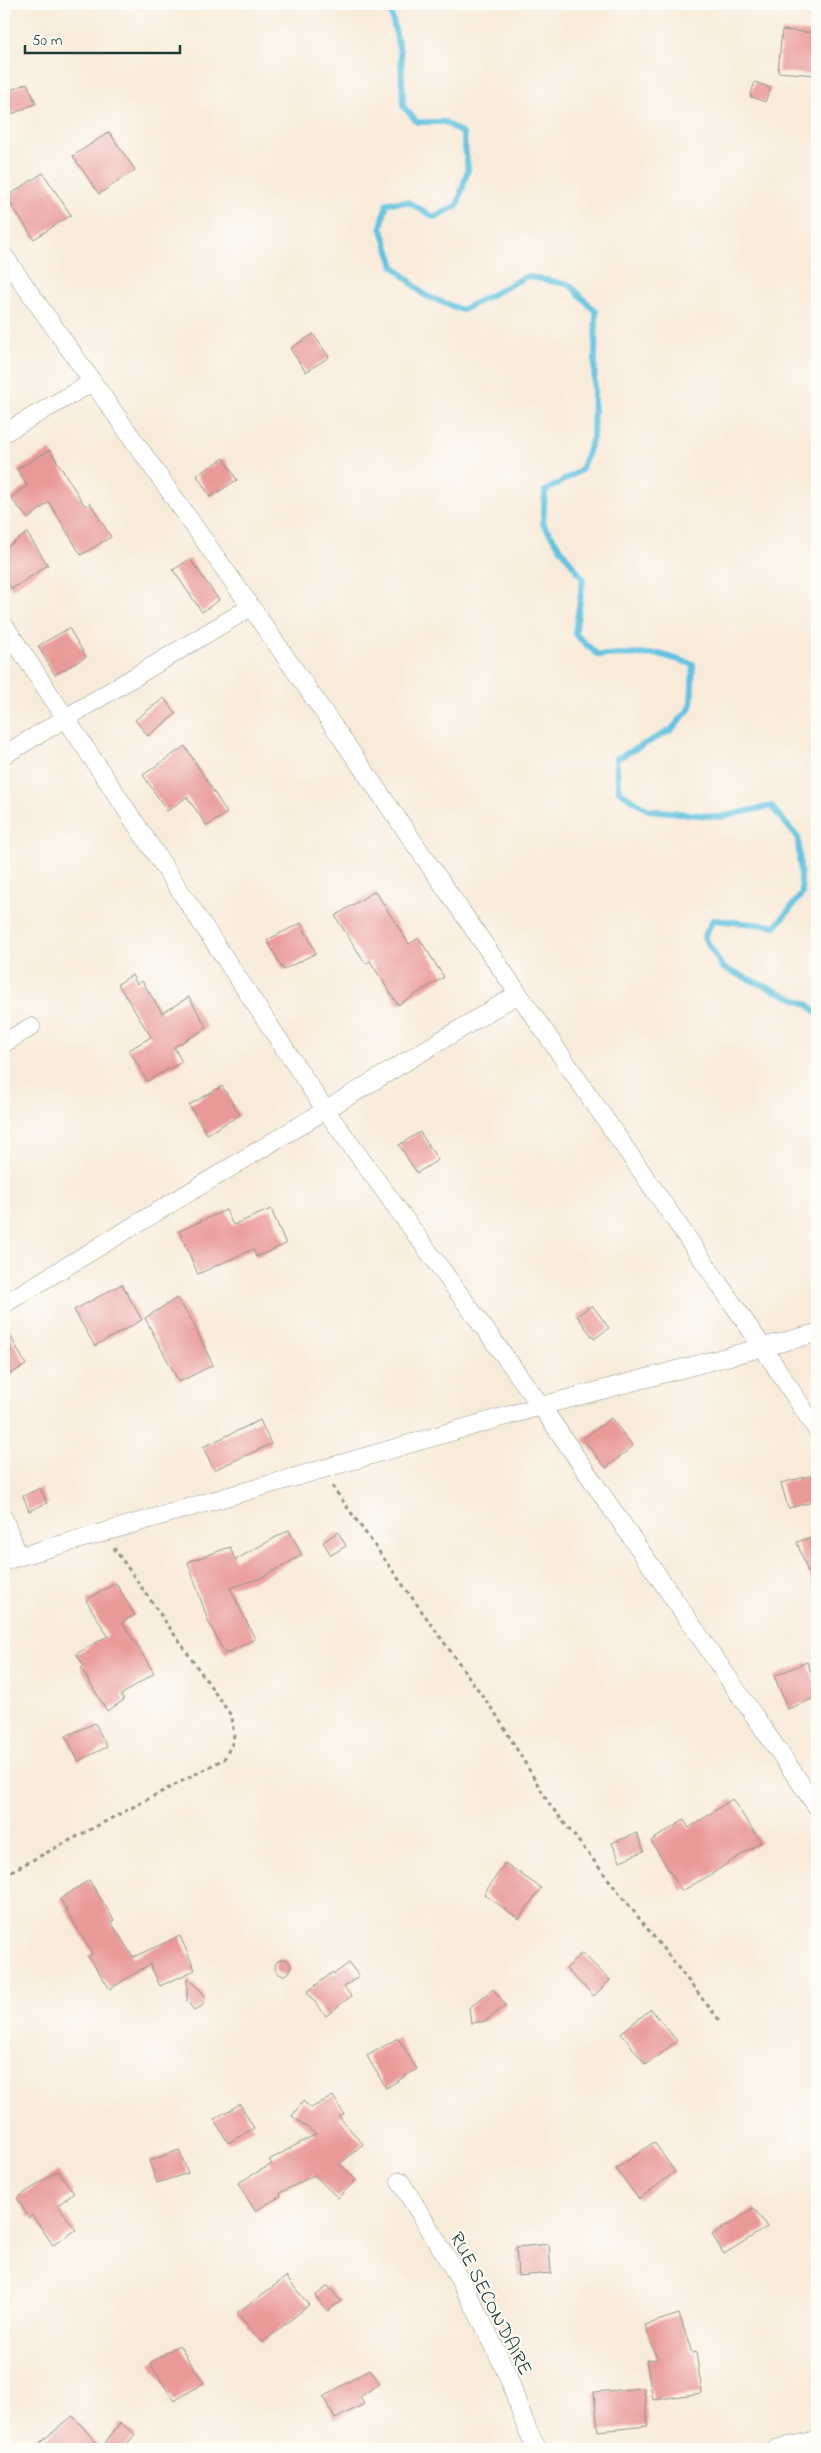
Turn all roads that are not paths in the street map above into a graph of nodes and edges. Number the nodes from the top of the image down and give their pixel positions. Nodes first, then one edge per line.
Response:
1 (4, 256) edge
2 (93, 382) junction
3 (4, 433) edge
4 (250, 607) junction
5 (4, 625) edge
6 (64, 717) junction
7 (4, 755) edge
8 (518, 994) junction
9 (31, 1027) dead end
10 (4, 1043) edge
11 (326, 1112) junction
12 (4, 1304) edge
13 (817, 1333) edge
14 (762, 1346) junction
15 (541, 1406) junction
16 (817, 1430) edge
17 (4, 1519) edge
18 (11, 1558) edge
19 (817, 1807) edge
20 (400, 2181) dead end
21 (817, 2440) edge
22 (538, 2449) edge
23 (775, 2449) edge

1 - 2 street
2 - 3 street
2 - 4 street
4 - 6 street
4 - 8 street
5 - 6 street
6 - 7 street
6 - 11 street
8 - 11 street
8 - 14 street
9 - 10 street
11 - 12 street
11 - 15 street
13 - 14 street
14 - 15 street
14 - 16 street
15 - 18 street
15 - 19 street
17 - 18 street
20 - 22 street, RUE SECONDAIRE
21 - 23 street

